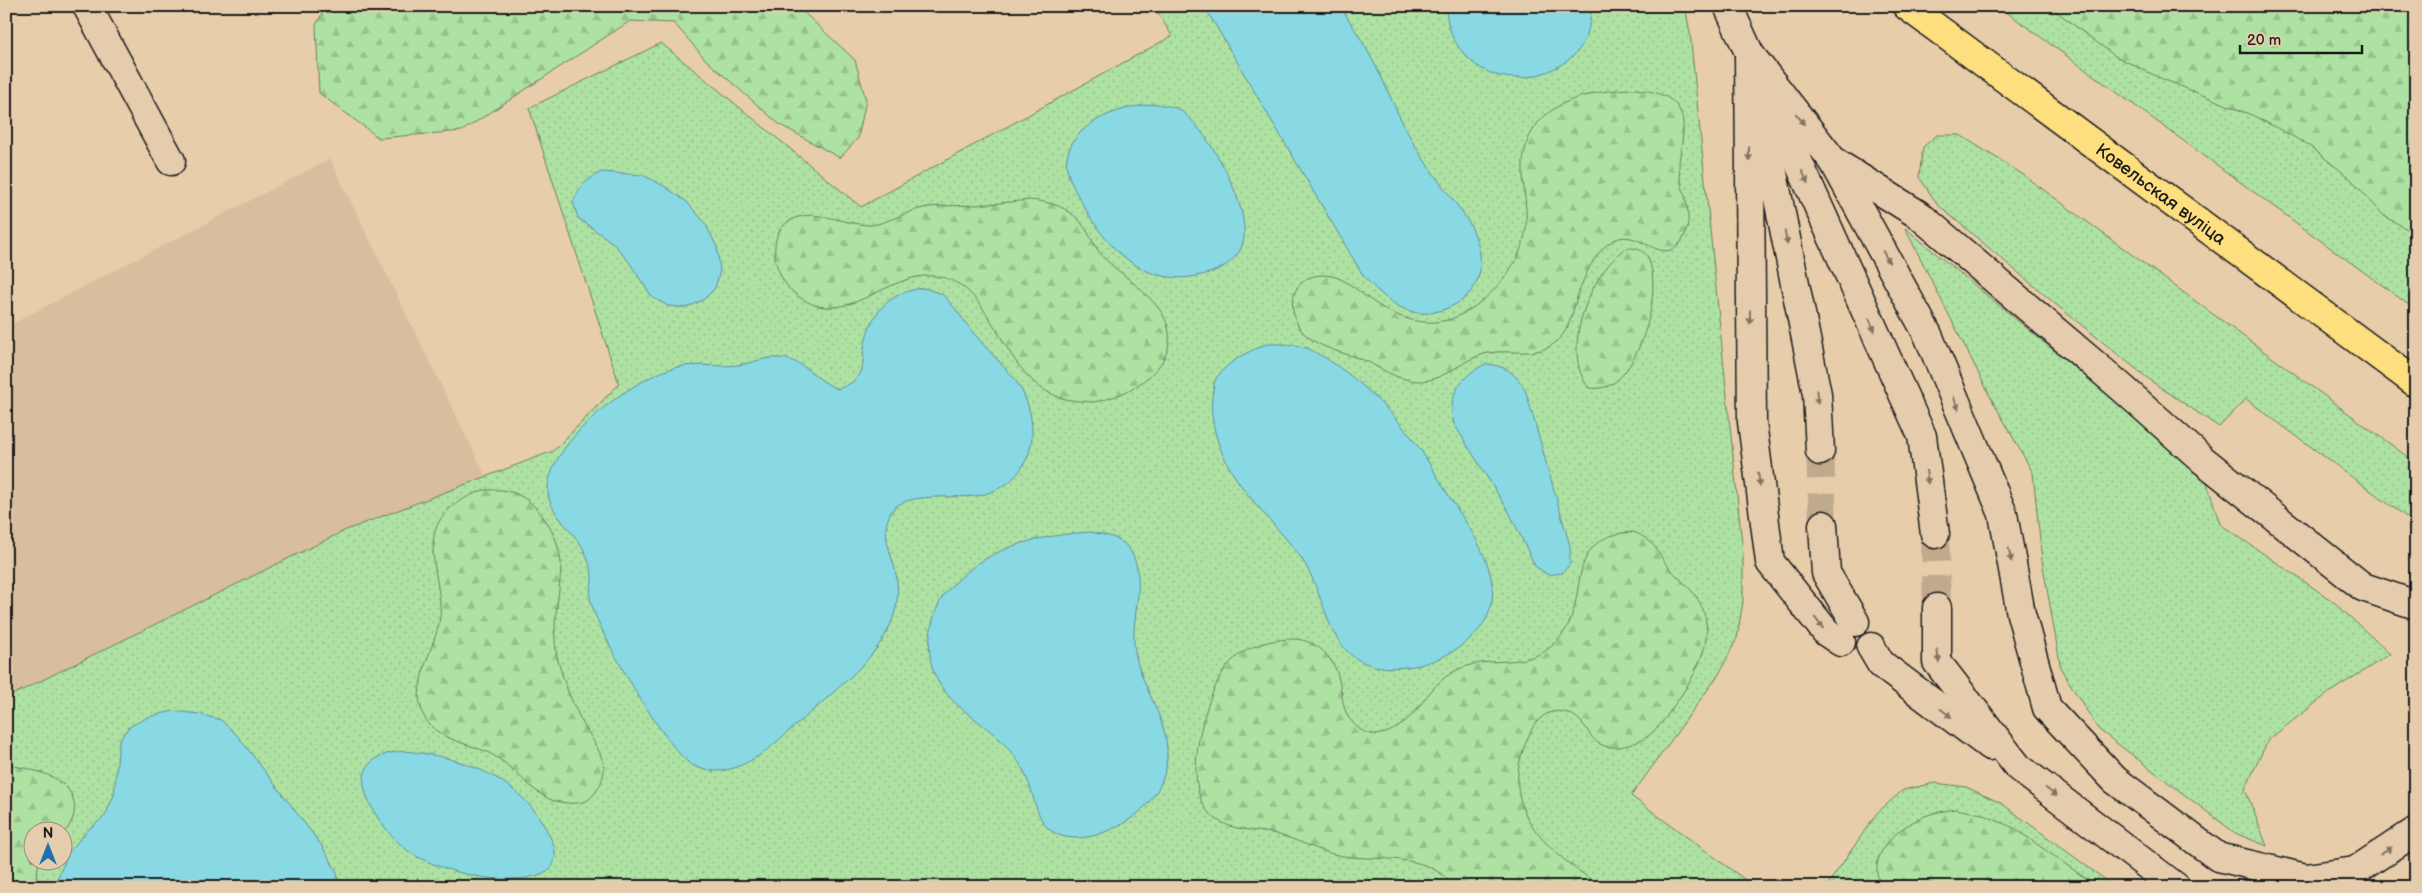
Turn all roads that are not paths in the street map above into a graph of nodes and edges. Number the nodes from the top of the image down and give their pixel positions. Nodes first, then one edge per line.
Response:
1 (87, 6) edge
2 (1728, 6) edge
3 (1907, 6) edge
4 (1749, 53) junction
5 (171, 161) dead end
6 (1834, 162) junction
7 (2416, 382) edge
8 (1820, 451) tunnel mouth
9 (1823, 525) tunnel mouth
10 (1935, 534) tunnel mouth
11 (2416, 605) edge
12 (1937, 608) tunnel mouth
13 (1872, 655) dead end
14 (2018, 767) junction
15 (2416, 831) edge
16 (2347, 879) edge
17 (2176, 887) edge

1 - 5 street
2 - 4 street
3 - 7 highway, Ковельская вуліца
4 -> 6 street
4 -> 8 street
4 -> 9 street
4 -> 10 street
6 - 11 street
6 -> 16 street
12 -> 14 street
13 -> 14 street
14 -> 17 street
16 -> 15 street

